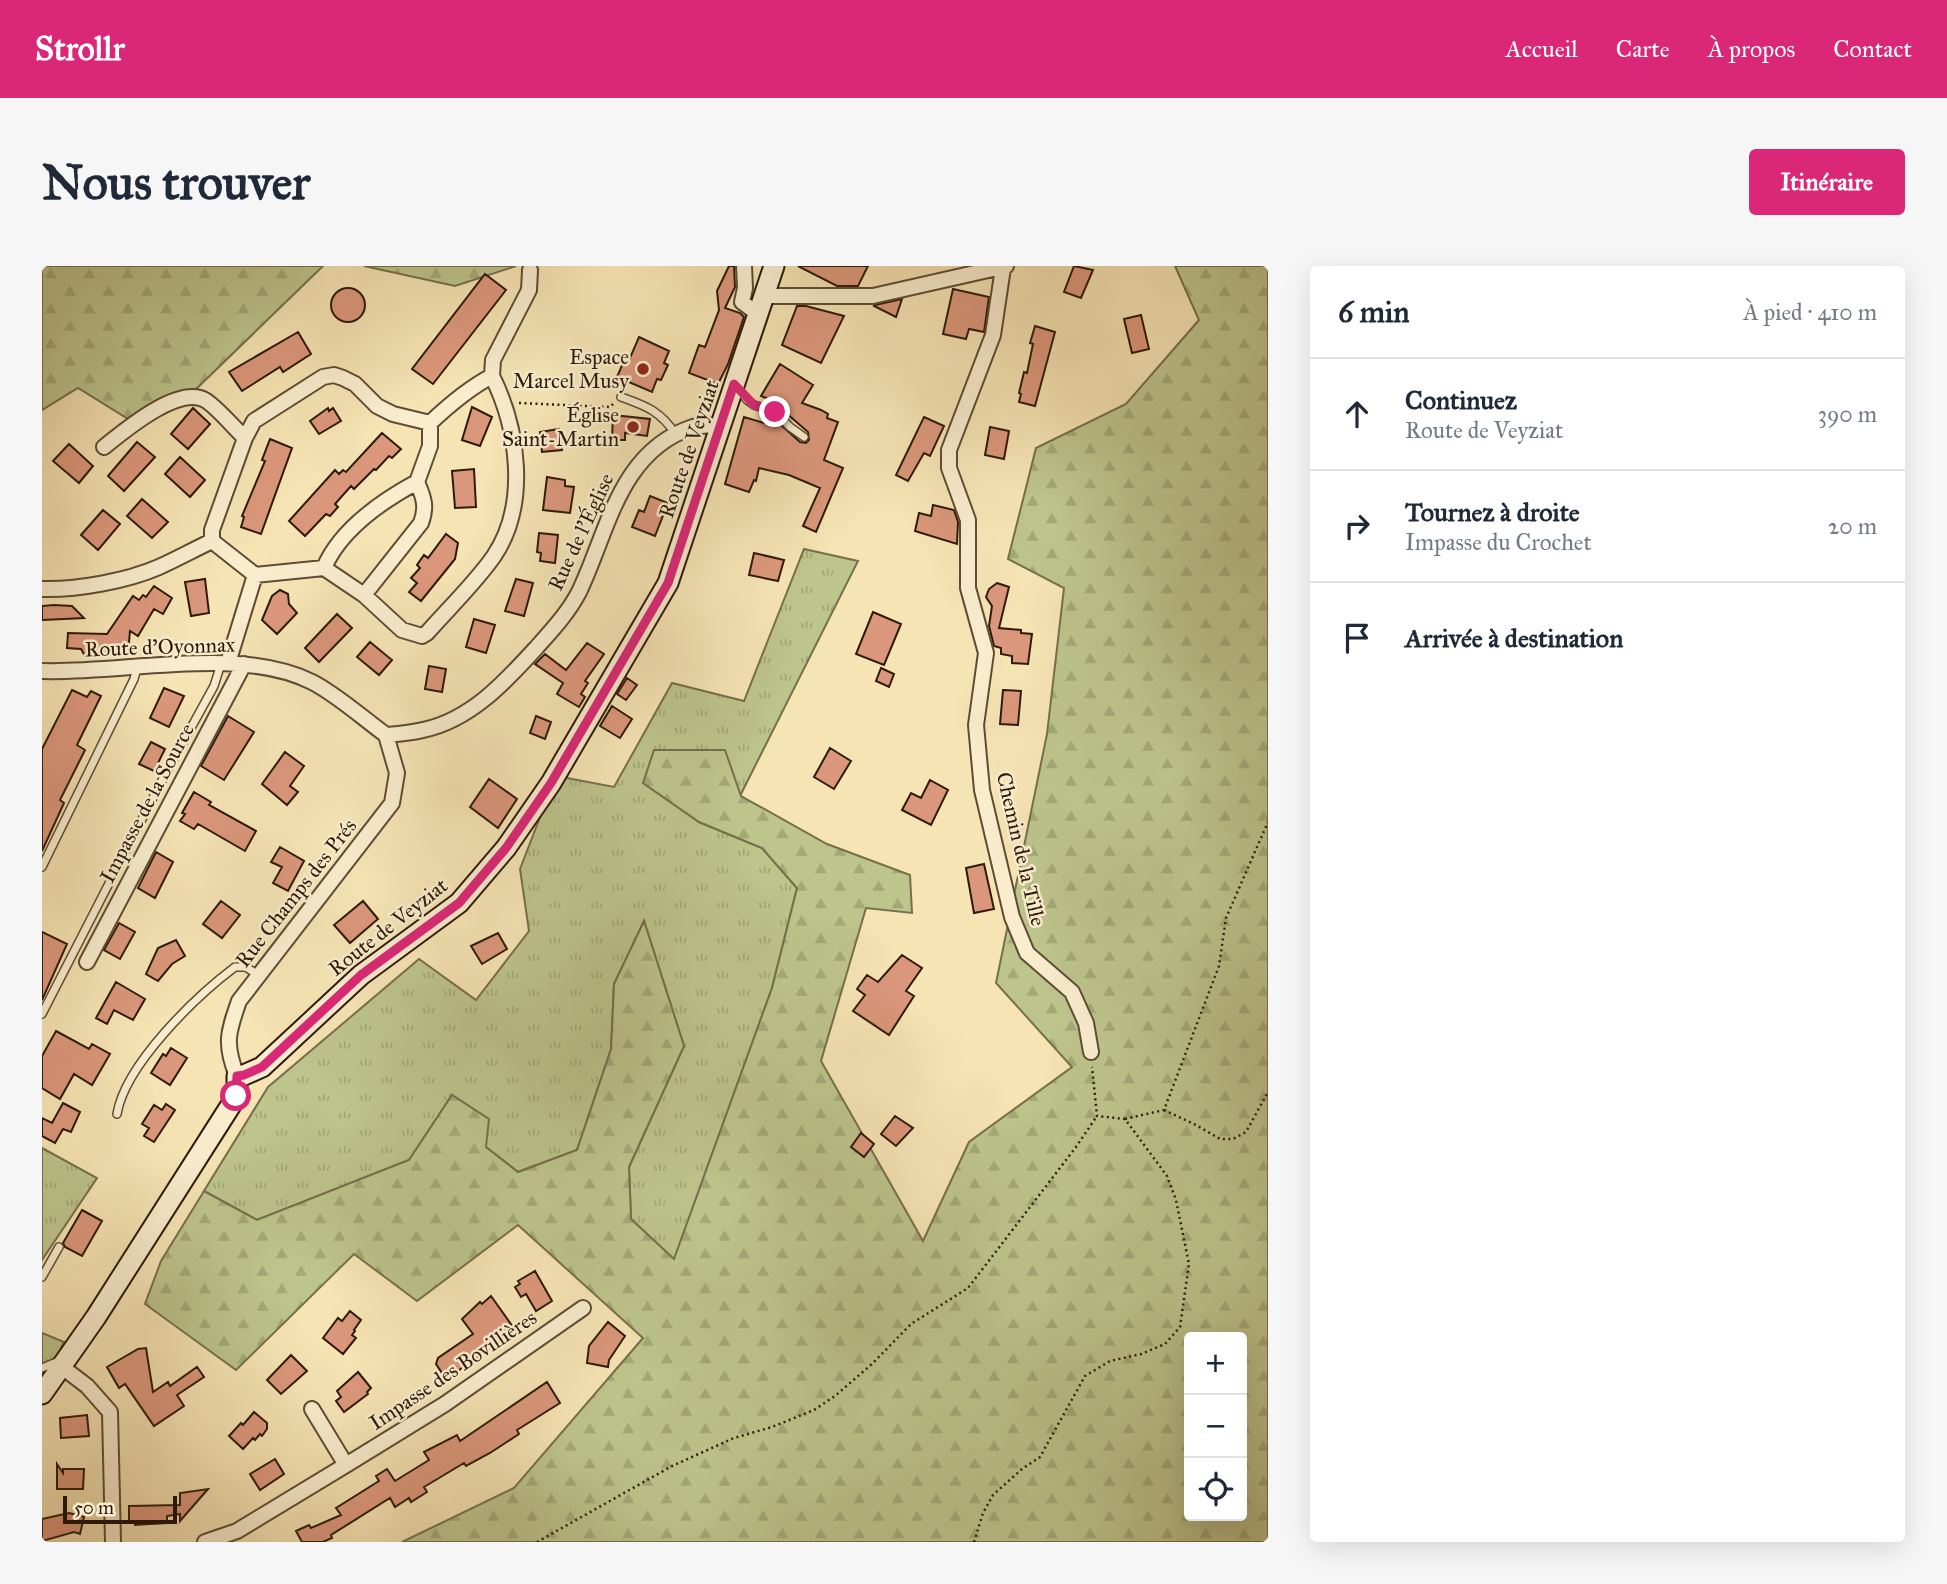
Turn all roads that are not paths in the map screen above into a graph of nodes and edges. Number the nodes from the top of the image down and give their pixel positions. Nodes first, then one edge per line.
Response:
1 (744, 266) edge
2 (774, 266) edge
3 (1004, 267) edge
4 (530, 270) dead end
5 (761, 305) junction
6 (492, 376) junction
7 (734, 384) junction
8 (621, 397) dead end
9 (430, 423) junction
10 (719, 425) junction
11 (677, 435) junction
12 (804, 437) dead end
13 (245, 438) junction
14 (104, 447) dead end
15 (417, 482) junction
16 (212, 541) junction
17 (324, 568) junction
18 (254, 575) junction
19 (42, 589) edge
20 (364, 595) junction
21 (225, 663) junction
22 (244, 664) junction
23 (137, 668) junction
24 (42, 671) edge
25 (386, 735) junction
26 (42, 867) edge
27 (87, 962) dead end
28 (258, 975) junction
29 (42, 1014) edge
30 (1091, 1052) road end
31 (237, 1076) junction
32 (117, 1114) dead end
33 (59, 1247) dead end
34 (42, 1277) edge
35 (583, 1308) dead end
36 (66, 1362) junction
37 (42, 1368) edge
38 (42, 1394) edge
39 (312, 1409) dead end
40 (346, 1465) junction
41 (113, 1542) edge
42 (205, 1542) edge

1 - 5 street
2 - 5 street, Route de Veyziat
3 - 5 street
3 - 30 street, Chemin de la Tille
4 - 6 street
5 - 7 street, Route de Veyziat
6 - 9 street
6 - 20 street
7 - 10 street, Route de Veyziat
7 - 12 lane
8 - 11 lane
9 - 13 street
9 - 15 street
10 - 11 street, Rue de l'Église
10 - 31 street, Route de Veyziat
11 - 25 street, Rue de l'Église
13 - 14 street
13 - 16 street
15 - 17 street
15 - 20 street
16 - 18 street
16 - 19 street
17 - 18 street
17 - 20 street
18 - 21 street
21 - 22 street, Route d'Oyonnax
21 - 23 street, Route d'Oyonnax
21 - 29 lane
22 - 25 street, Route d'Oyonnax
22 - 27 street, Impasse de la Source
23 - 24 street, Route d'Oyonnax
23 - 26 lane
25 - 28 street, Rue Champs des Prés
28 - 31 street, Rue Champs des Prés
28 - 32 lane
31 - 36 street
33 - 34 lane
35 - 40 street, Impasse des Bovillières
36 - 37 lane
36 - 38 street
36 - 41 street
39 - 40 street
40 - 42 street, Impasse des Bovillières

